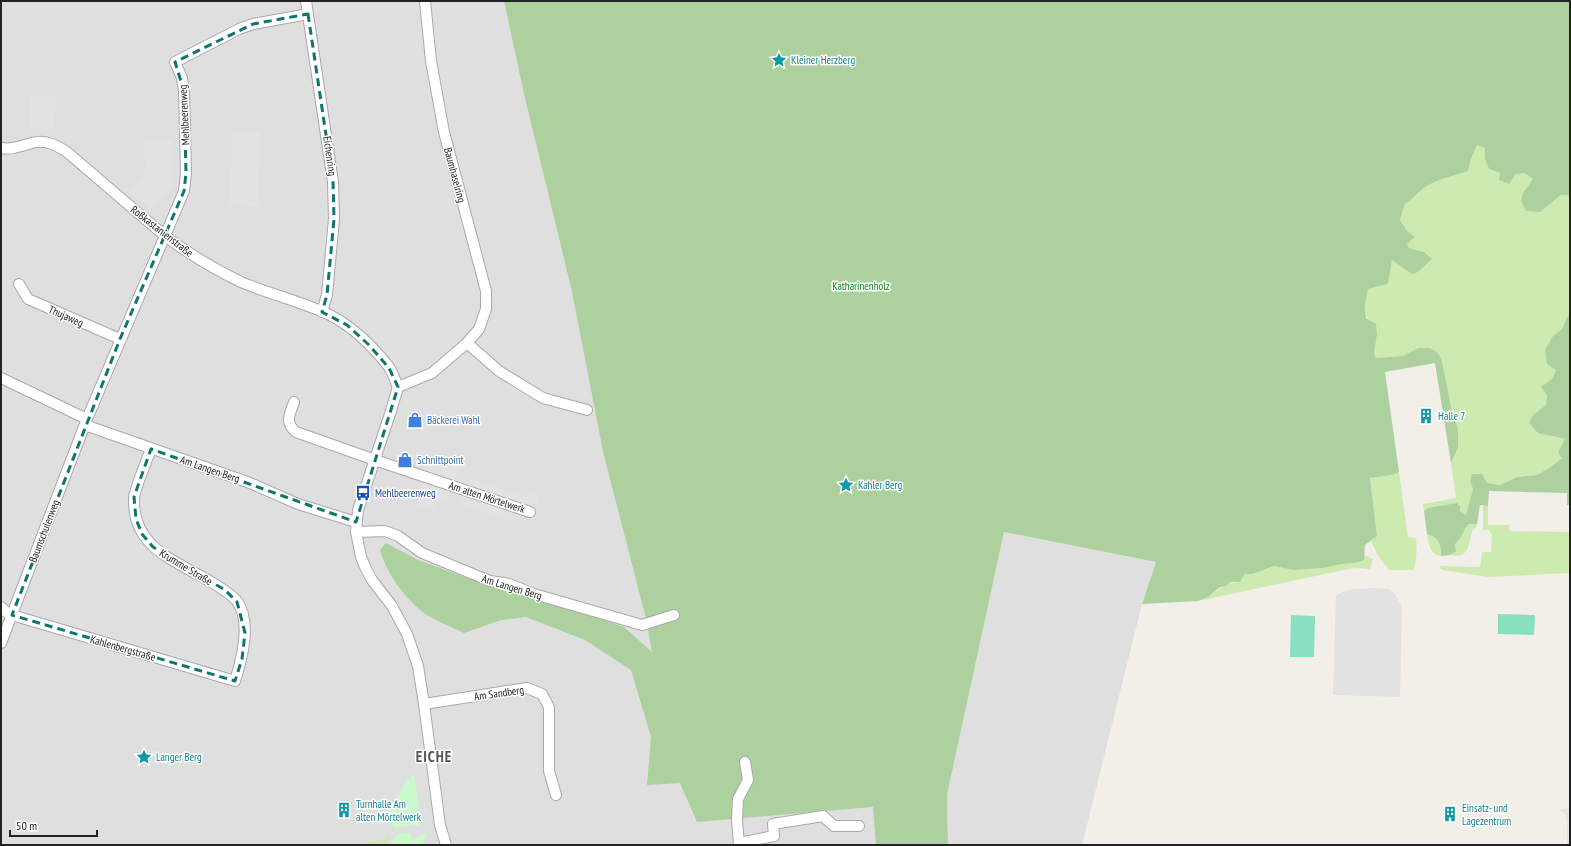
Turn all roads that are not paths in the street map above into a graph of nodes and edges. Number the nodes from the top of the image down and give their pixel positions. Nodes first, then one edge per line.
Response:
1 (306, 1) edge
2 (426, 1) edge
3 (308, 14) junction
4 (1, 148) edge
5 (165, 236) junction
6 (19, 284) dead end
7 (322, 312) junction
8 (120, 340) junction
9 (468, 343) junction
10 (1, 378) edge
11 (398, 386) junction
12 (294, 402) dead end
13 (587, 410) dead end
14 (86, 422) junction
15 (151, 449) junction
16 (375, 460) junction
17 (530, 512) dead end
18 (356, 527) junction
19 (1, 607) edge
20 (12, 615) junction
21 (674, 615) dead end
22 (1, 643) edge
23 (235, 681) joint
24 (424, 704) junction
25 (745, 762) dead end
26 (556, 795) dead end
27 (859, 826) dead end
28 (739, 844) edge
29 (446, 845) edge

1 - 3 street, Eichenring
2 - 9 street, Baumhaselring
3 - 5 street, Mehlbeerenweg
3 - 7 street, Eichenring
4 - 5 street, Roßkastanienstraße
5 - 7 street, Roßkastanienstraße
5 - 8 street, Baumschulenweg
6 - 8 street, Thujaweg
7 - 11 street, Roßkastanienstraße
8 - 14 street, Baumschulenweg
9 - 11 street, Baumhaselring
9 - 13 street
10 - 14 street
11 - 16 street
12 - 16 street, Am alten Mörtelwerk
14 - 15 street, Am Langen Berg
14 - 20 street, Baumschulenweg
15 - 18 street, Am Langen Berg
15 - 23 street, Krumme Straße
16 - 17 street, Am alten Mörtelwerk
16 - 18 street
18 - 21 street, Am Langen Berg
18 - 24 street
19 - 20 street, Kahlenbergstraße
20 - 22 street, Baumschulenweg
20 - 23 street, Kahlenbergstraße
24 - 26 street, Am Sandberg
24 - 29 street
25 - 28 street
27 - 28 street

